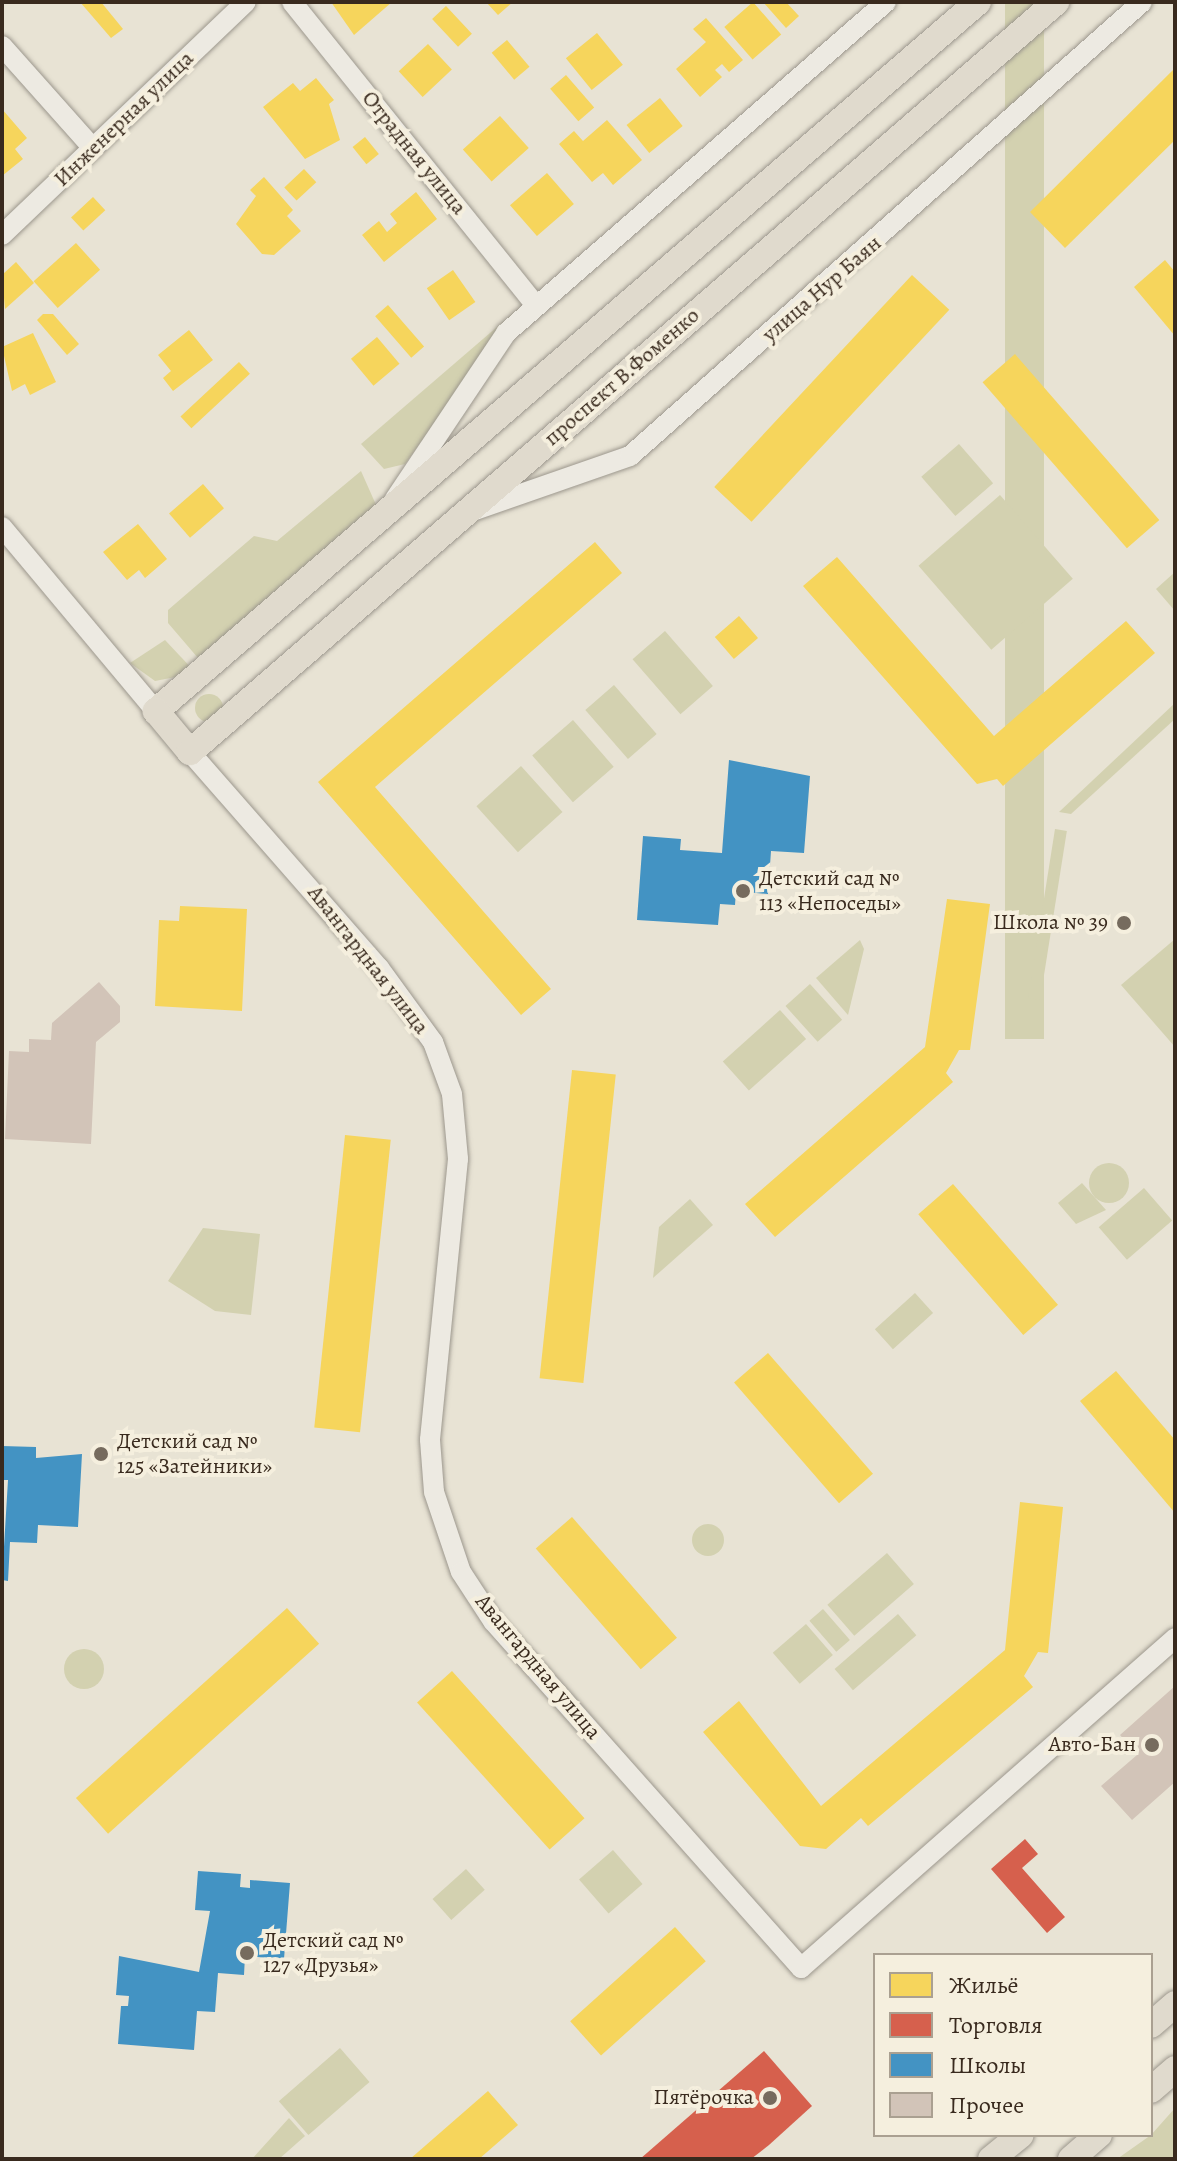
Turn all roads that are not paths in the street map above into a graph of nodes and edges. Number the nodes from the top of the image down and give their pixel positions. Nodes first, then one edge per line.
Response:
1 (246, 2) edge
2 (292, 2) edge
3 (886, 2) edge
4 (978, 2) edge
5 (1056, 2) edge
6 (1142, 2) edge
7 (2, 46) edge
8 (93, 148) junction
9 (2, 235) edge
10 (535, 304) junction
11 (464, 514) junction
12 (386, 516) junction
13 (2, 527) edge
14 (156, 711) junction
15 (190, 752) junction
16 (1175, 1638) edge
17 (1175, 2004) edge
18 (1153, 2023) edge
19 (1175, 2069) edge
20 (1153, 2088) edge
21 (1018, 2137) edge
22 (1097, 2137) edge
23 (991, 2159) edge
24 (1071, 2159) edge

1 - 8 street, Инженерная улица
2 - 10 street, Отрадная улица
3 - 10 street
4 - 12 main road
5 - 11 main road, проспект В.Фоменко
6 - 11 street, улица Нур Баян
7 - 8 street
8 - 9 street, Инженерная улица
10 - 12 street
11 - 15 main road, проспект В.Фоменко
12 - 14 main road
13 - 14 street
14 - 15 main road
15 - 16 street, Авангардная улица
17 - 18 main road
19 - 20 main road
21 - 23 main road
22 - 24 main road

